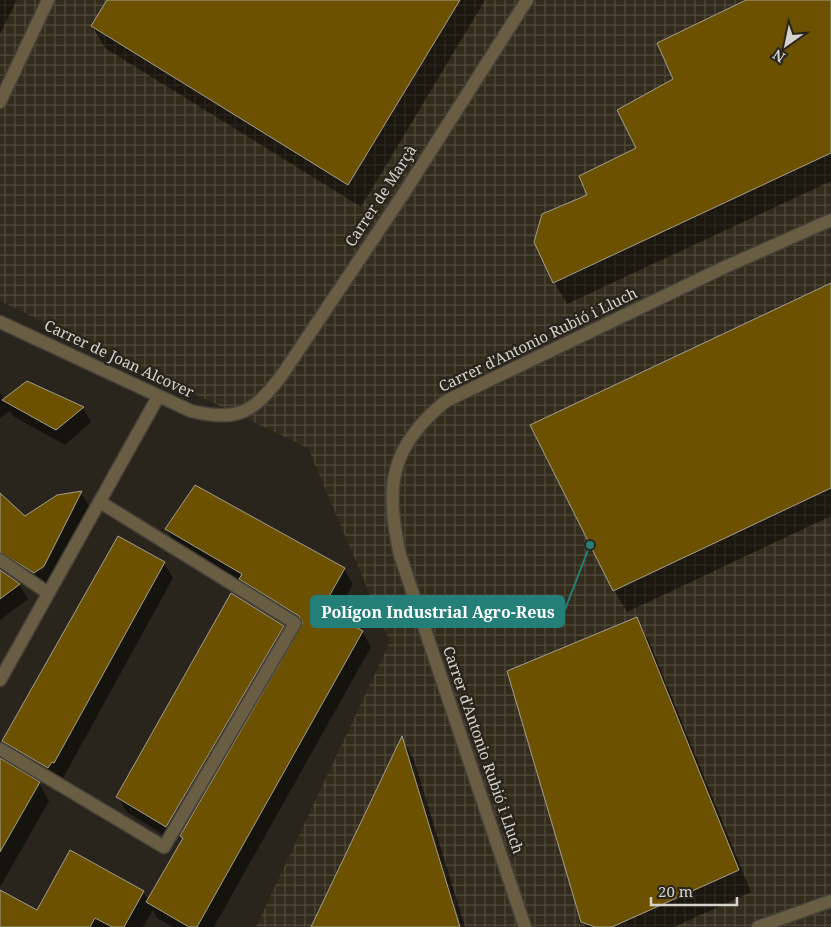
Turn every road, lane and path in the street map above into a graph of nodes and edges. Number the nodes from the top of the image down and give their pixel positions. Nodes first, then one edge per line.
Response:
1 (48, 0) edge
2 (527, 0) edge
3 (0, 102) edge
4 (831, 220) edge
5 (0, 322) edge
6 (158, 397) junction
7 (255, 405) joint
8 (100, 502) junction
9 (0, 560) edge
10 (48, 593) junction
11 (0, 680) edge
12 (0, 749) edge
13 (831, 901) edge
14 (525, 927) edge
15 (758, 927) edge

1 - 3 street
2 - 7 street, Carrer de Marçà
4 - 14 street, Carrer d'Antonio Rubió i Lluch
5 - 6 street, Carrer de Joan Alcover
6 - 7 street, Carrer de Joan Alcover
6 - 8 street
8 - 10 street
8 - 12 street
9 - 10 street
10 - 11 street
13 - 15 street

